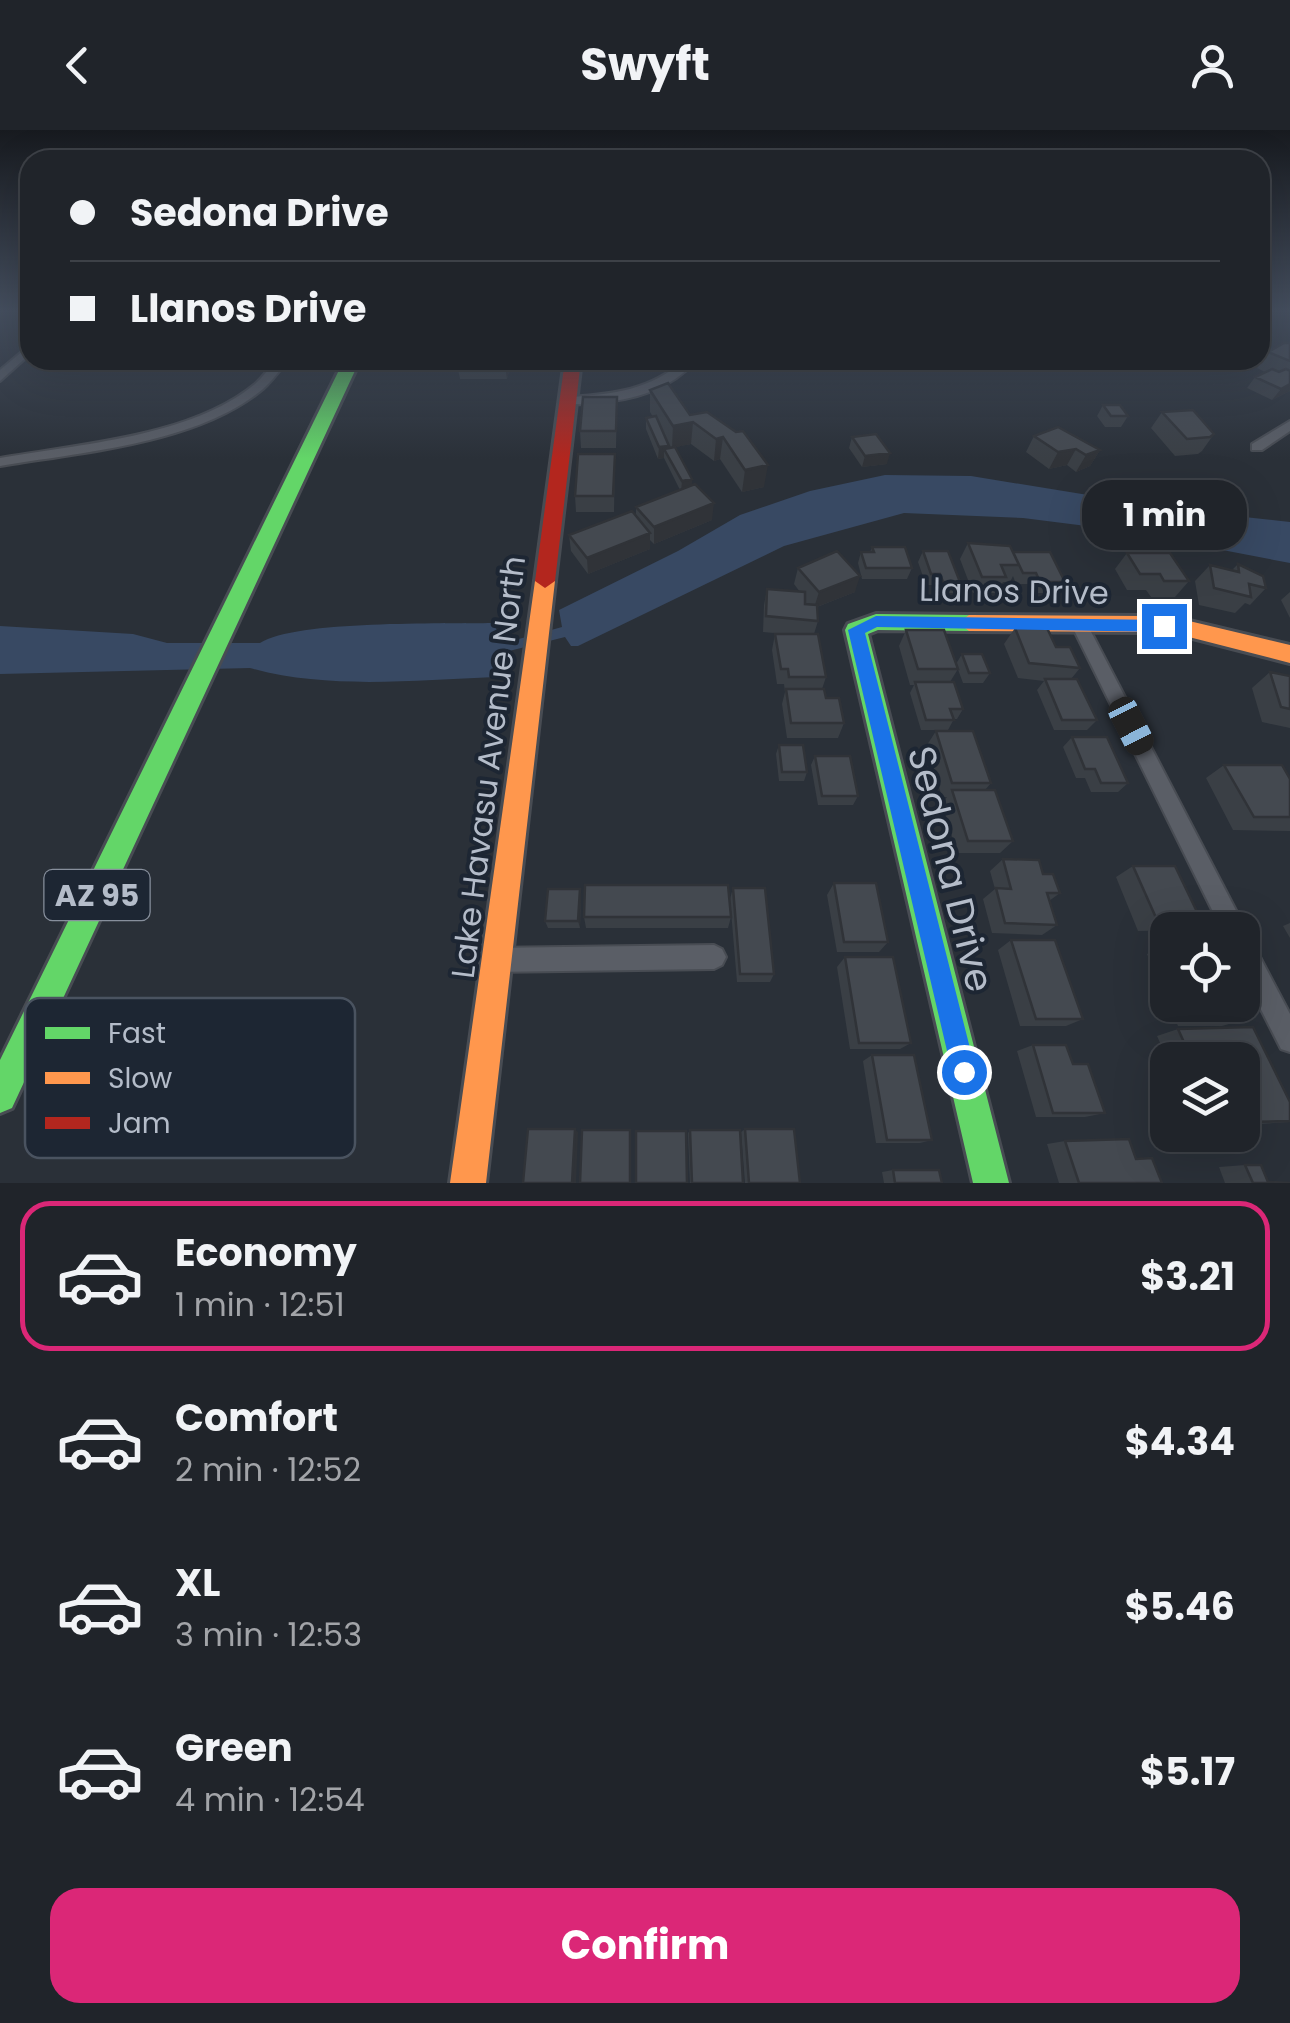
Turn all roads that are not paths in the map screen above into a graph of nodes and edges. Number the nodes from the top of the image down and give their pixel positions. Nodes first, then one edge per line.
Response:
1 (18, 360) edge
2 (275, 370) edge
3 (347, 370) edge
4 (572, 370) edge
5 (680, 370) edge
6 (0, 377) edge
7 (570, 401) junction
8 (1290, 425) edge
9 (1257, 447) dead end
10 (0, 462) edge
11 (1079, 624) junction
12 (856, 630) joint
13 (1290, 654) edge
14 (1225, 912) edge
15 (714, 958) dead end
16 (496, 960) junction
17 (1260, 981) edge
18 (47, 998) edge
19 (1290, 1040) edge
20 (25, 1044) edge
21 (0, 1096) edge
22 (468, 1183) edge
23 (991, 1183) edge

1 - 6 street
2 - 10 street
3 - 18 main road, AZ 95
4 - 7 main road, Lake Havasu Avenue North
5 - 7 street
7 - 16 main road, Lake Havasu Avenue North
8 - 9 street
11 - 12 main road, Llanos Drive
11 - 13 main road, Llanos Drive
11 - 14 street
12 - 23 main road, Sedona Drive
15 - 16 street
16 - 22 main road, Lake Havasu Avenue North
17 - 19 street
20 - 21 main road, AZ 95

